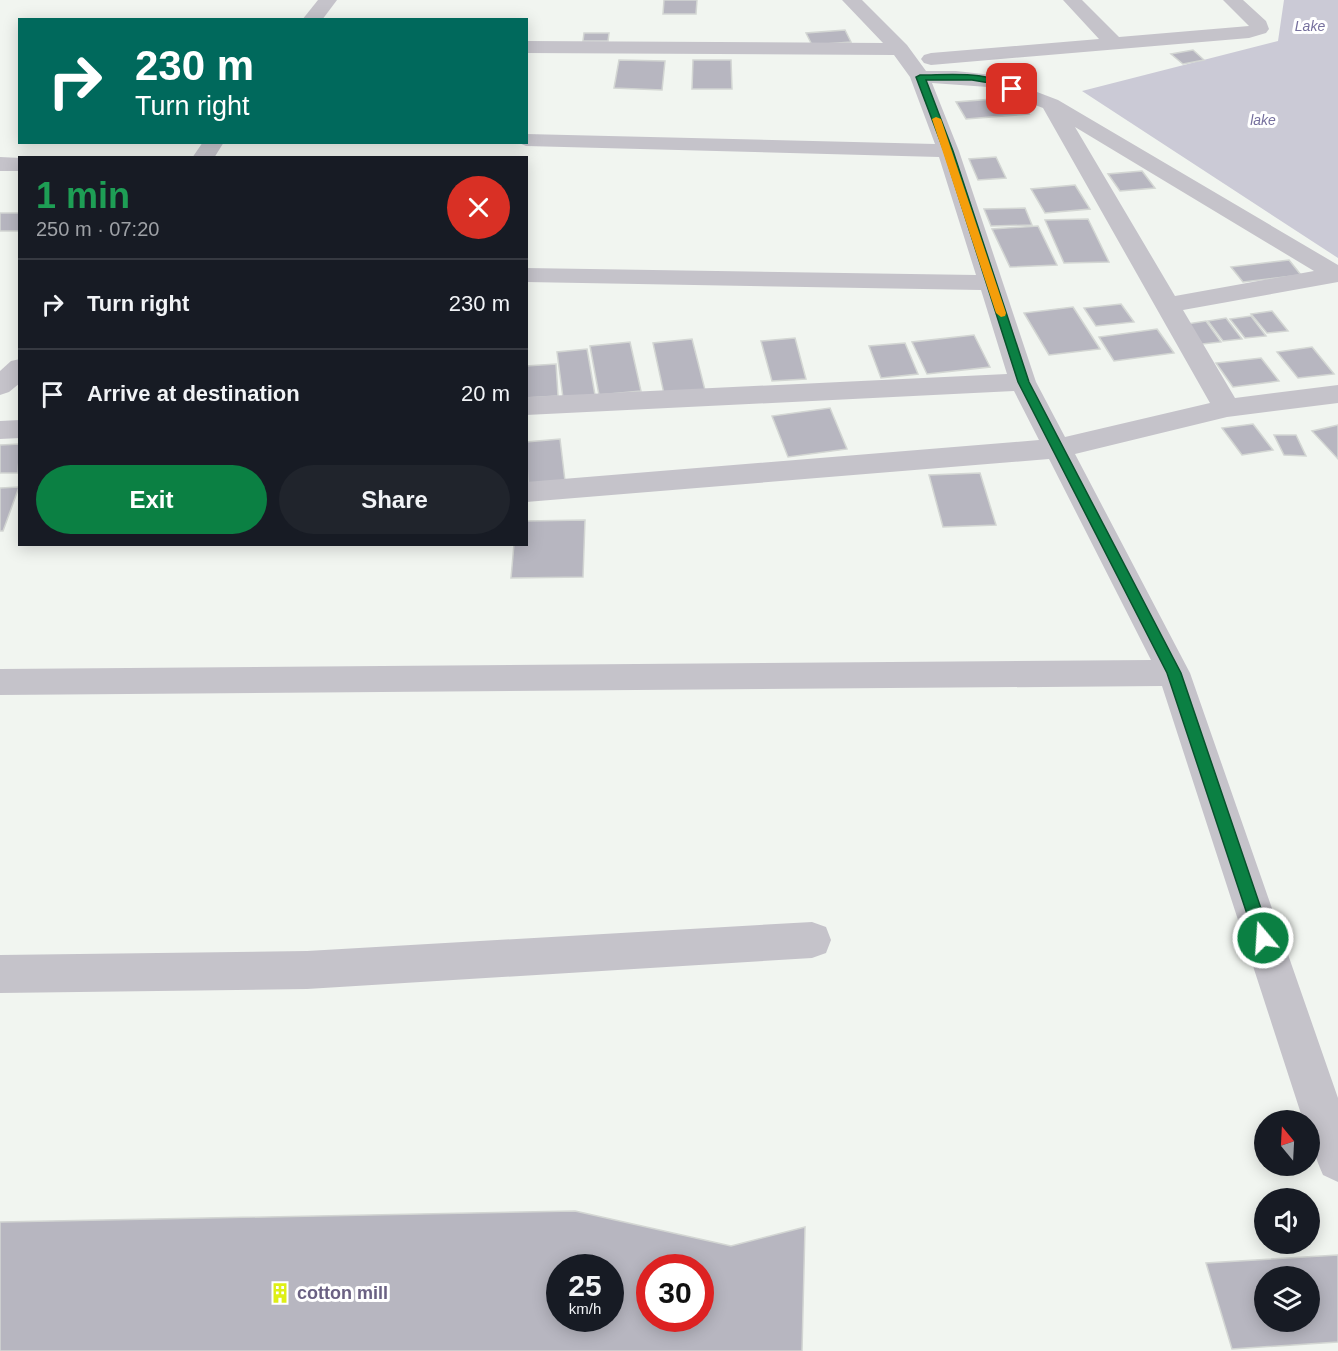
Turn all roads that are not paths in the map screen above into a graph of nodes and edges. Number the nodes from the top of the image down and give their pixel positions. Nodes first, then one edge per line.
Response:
1 (328, 0) edge
2 (851, 0) edge
3 (1072, 0) edge
4 (1232, 0) edge
5 (313, 18) edge
6 (1114, 43) junction
7 (528, 47) edge
8 (910, 62) junction
9 (1051, 104) junction
10 (528, 140) edge
11 (948, 151) junction
12 (0, 164) edge
13 (18, 164) edge
14 (1337, 274) edge
15 (528, 275) edge
16 (991, 283) junction
17 (1167, 305) junction
18 (18, 369) edge
19 (1023, 382) junction
20 (0, 386) edge
21 (1338, 393) edge
22 (528, 406) edge
23 (1227, 408) junction
24 (18, 429) edge
25 (0, 430) edge
26 (1059, 448) junction
27 (528, 492) edge
28 (1174, 673) junction
29 (0, 682) edge
30 (812, 940) dead end
31 (0, 974) edge
32 (1338, 1160) edge

1 - 5 street
2 - 8 street
3 - 6 street
4 - 6 street
6 - 8 street
7 - 8 street
8 - 9 street
8 - 11 street
9 - 14 street
9 - 17 street
10 - 11 street
11 - 16 street
12 - 13 street
14 - 17 street
15 - 16 street
16 - 19 street
17 - 23 street
18 - 20 street
19 - 22 street
19 - 26 street
21 - 23 street
23 - 26 street
24 - 25 street
26 - 27 street
26 - 28 street
28 - 29 street
28 - 32 street
30 - 31 street

